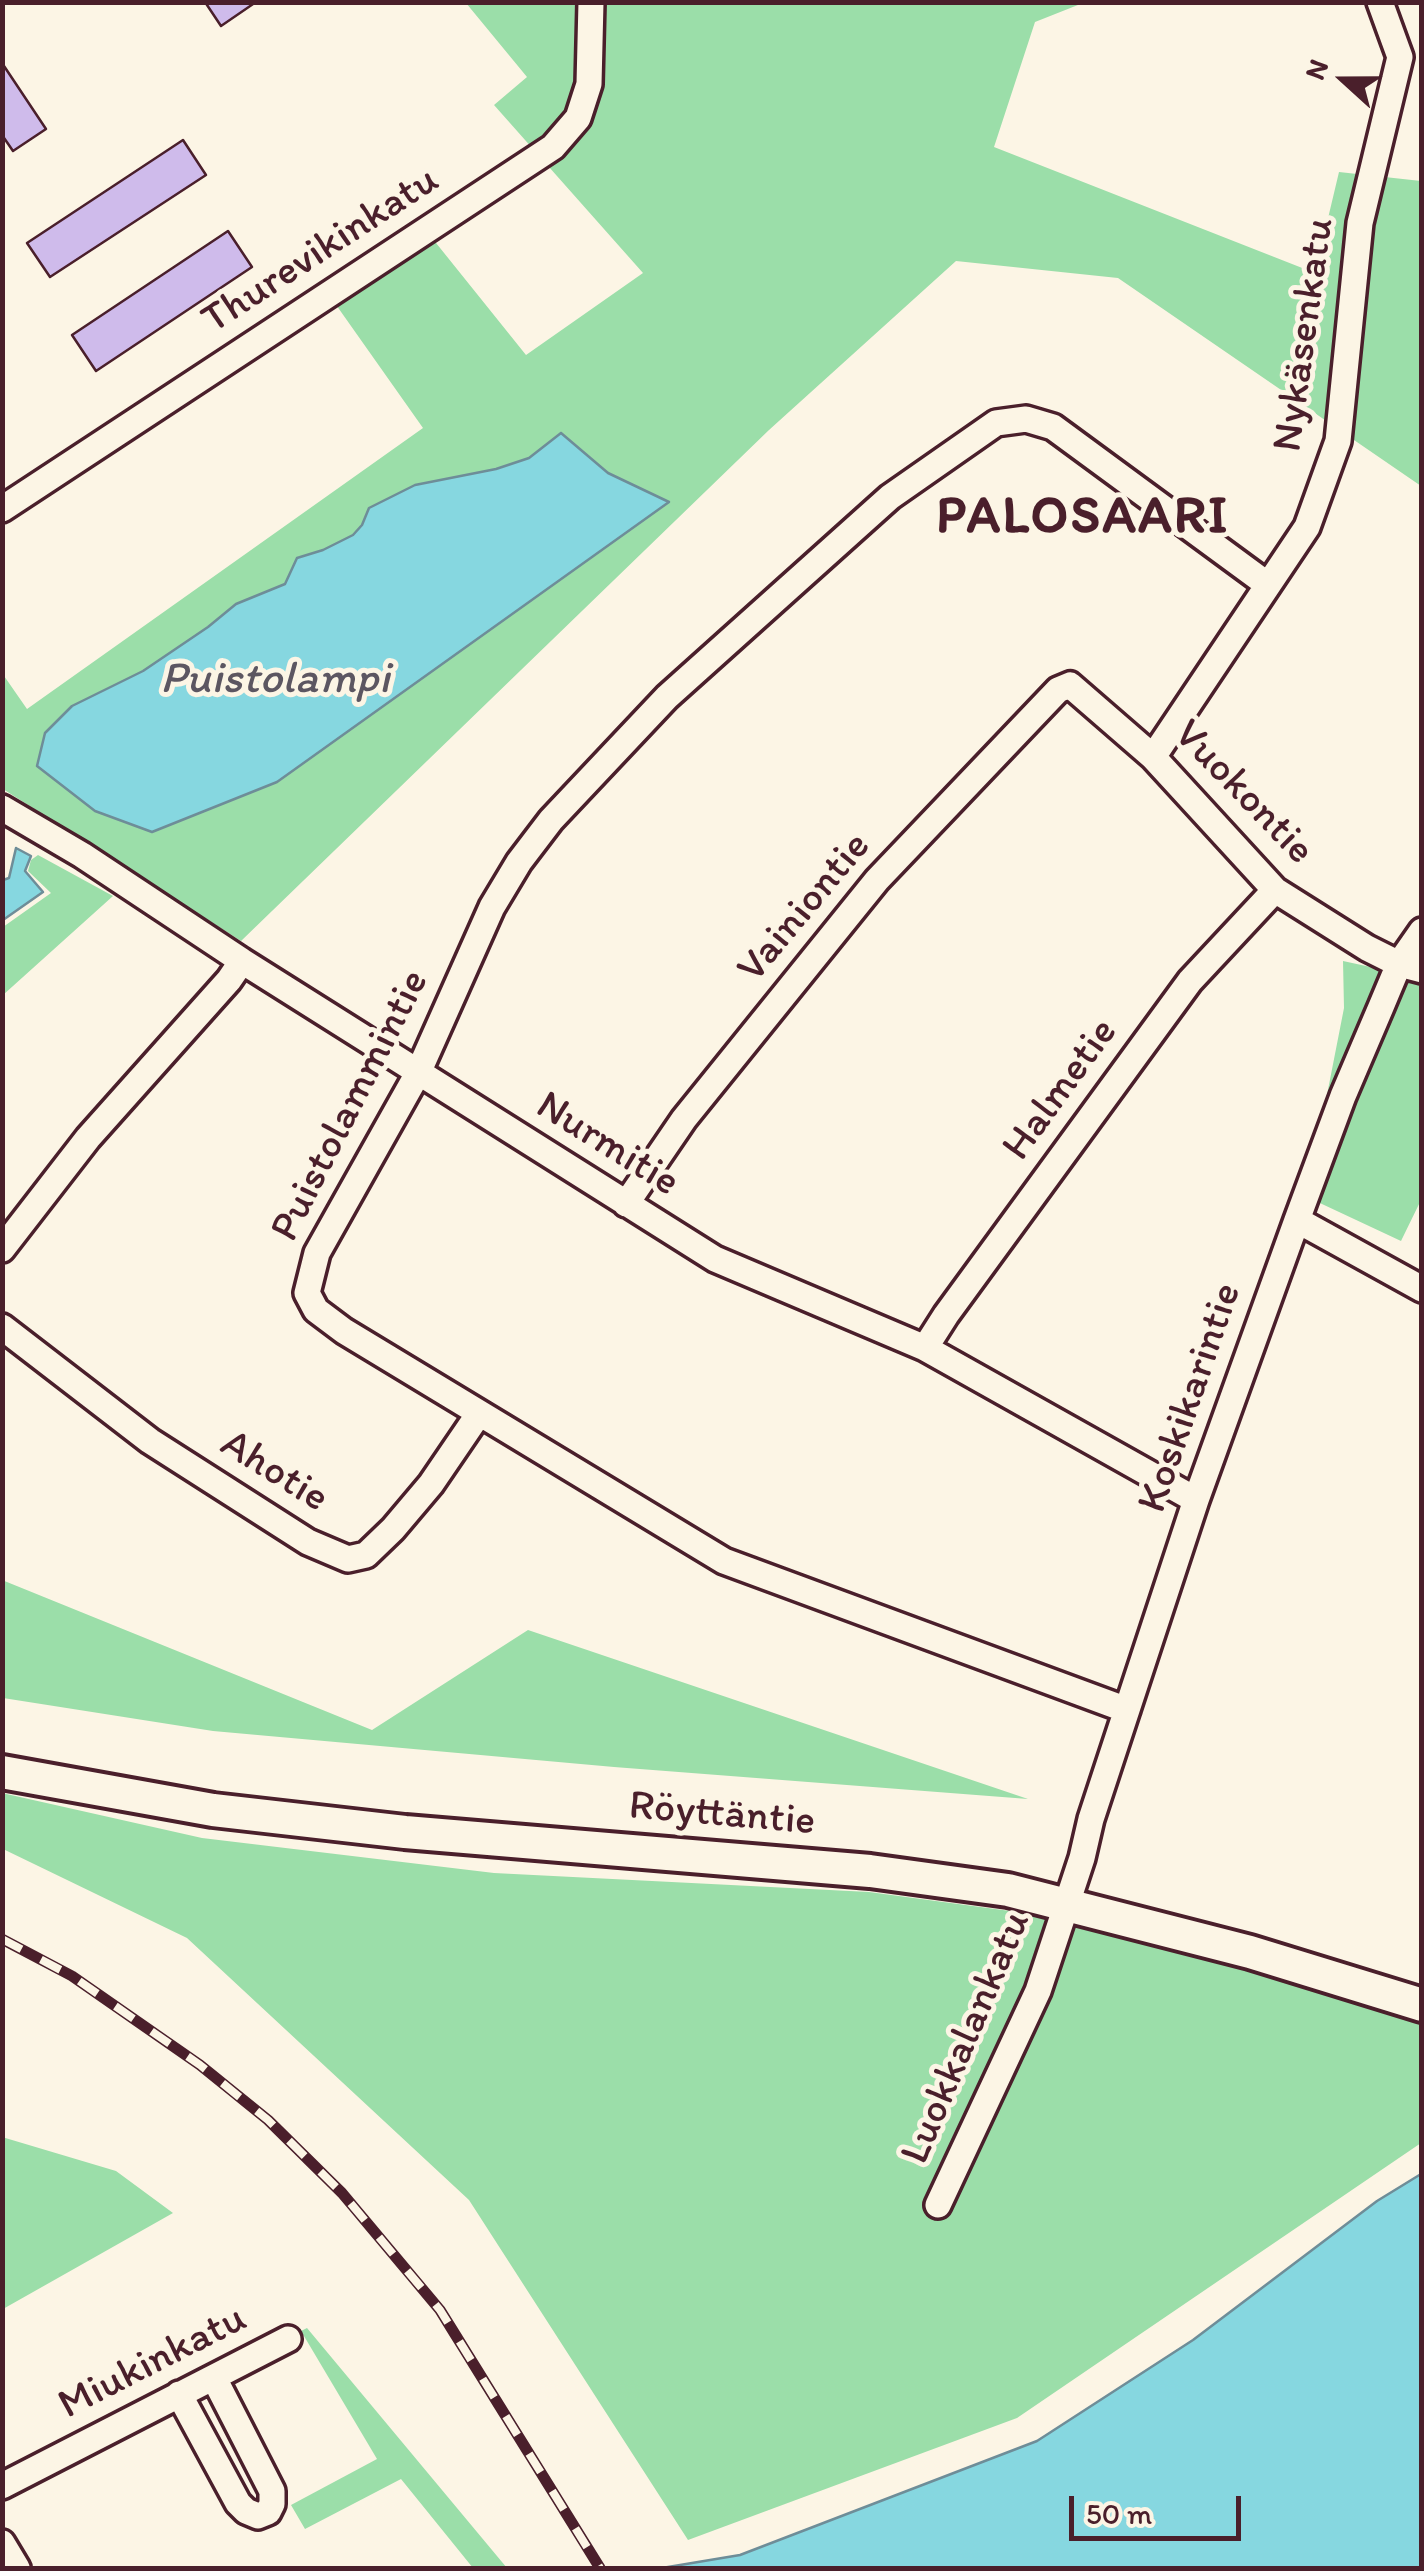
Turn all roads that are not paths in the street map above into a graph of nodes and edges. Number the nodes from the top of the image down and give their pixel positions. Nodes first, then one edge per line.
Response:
1 (591, 2) edge
2 (1380, 2) edge
3 (1411, 59) edge
4 (2, 509) edge
5 (1268, 586) junction
6 (1070, 685) joint
7 (1153, 757) junction
8 (2, 808) edge
9 (1275, 890) junction
10 (1422, 931) edge
11 (242, 961) junction
12 (1410, 967) edge
13 (418, 1073) junction
14 (626, 1204) junction
15 (1297, 1220) junction
16 (2, 1250) edge
17 (1422, 1289) edge
18 (2, 1327) edge
19 (925, 1348) junction
20 (478, 1415) junction
21 (1196, 1500) junction
22 (1127, 1710) junction
23 (2, 1772) edge
24 (1068, 1904) junction
25 (1422, 2004) edge
26 (938, 2205) dead end
27 (288, 2339) dead end
28 (214, 2378) junction
29 (179, 2394) junction
30 (2, 2486) edge
31 (2, 2543) edge
32 (16, 2568) edge

1 - 4 street, Thurevikinkatu
2 - 3 street, Nykäsenkatu
3 - 5 street, Nykäsenkatu
5 - 7 street, Nykäsenkatu
5 - 13 street, Puistolammintie
6 - 7 street, Vuokontie
6 - 14 street, Vainiontie
7 - 9 street, Vuokontie
8 - 11 street, Nurmitie
9 - 12 street, Vuokontie
9 - 19 street, Halmetie
10 - 12 street, Koskikarintie
11 - 13 street, Nurmitie
11 - 16 street
12 - 15 street, Koskikarintie
13 - 14 street, Nurmitie
13 - 20 street, Puistolammintie
14 - 19 street, Nurmitie
15 - 17 street
15 - 21 street, Koskikarintie
18 - 20 street, Ahotie
19 - 21 street, Nurmitie
20 - 22 street, Puistolammintie
21 - 22 street, Koskikarintie
22 - 24 street, Koskikarintie
23 - 24 street, Röyttäntie
24 - 25 street, Röyttäntie
24 - 26 street, Luokkalankatu
27 - 28 street, Miukinkatu
28 - 29 street, Miukinkatu
28 - 29 street
29 - 30 street, Miukinkatu
31 - 32 street

